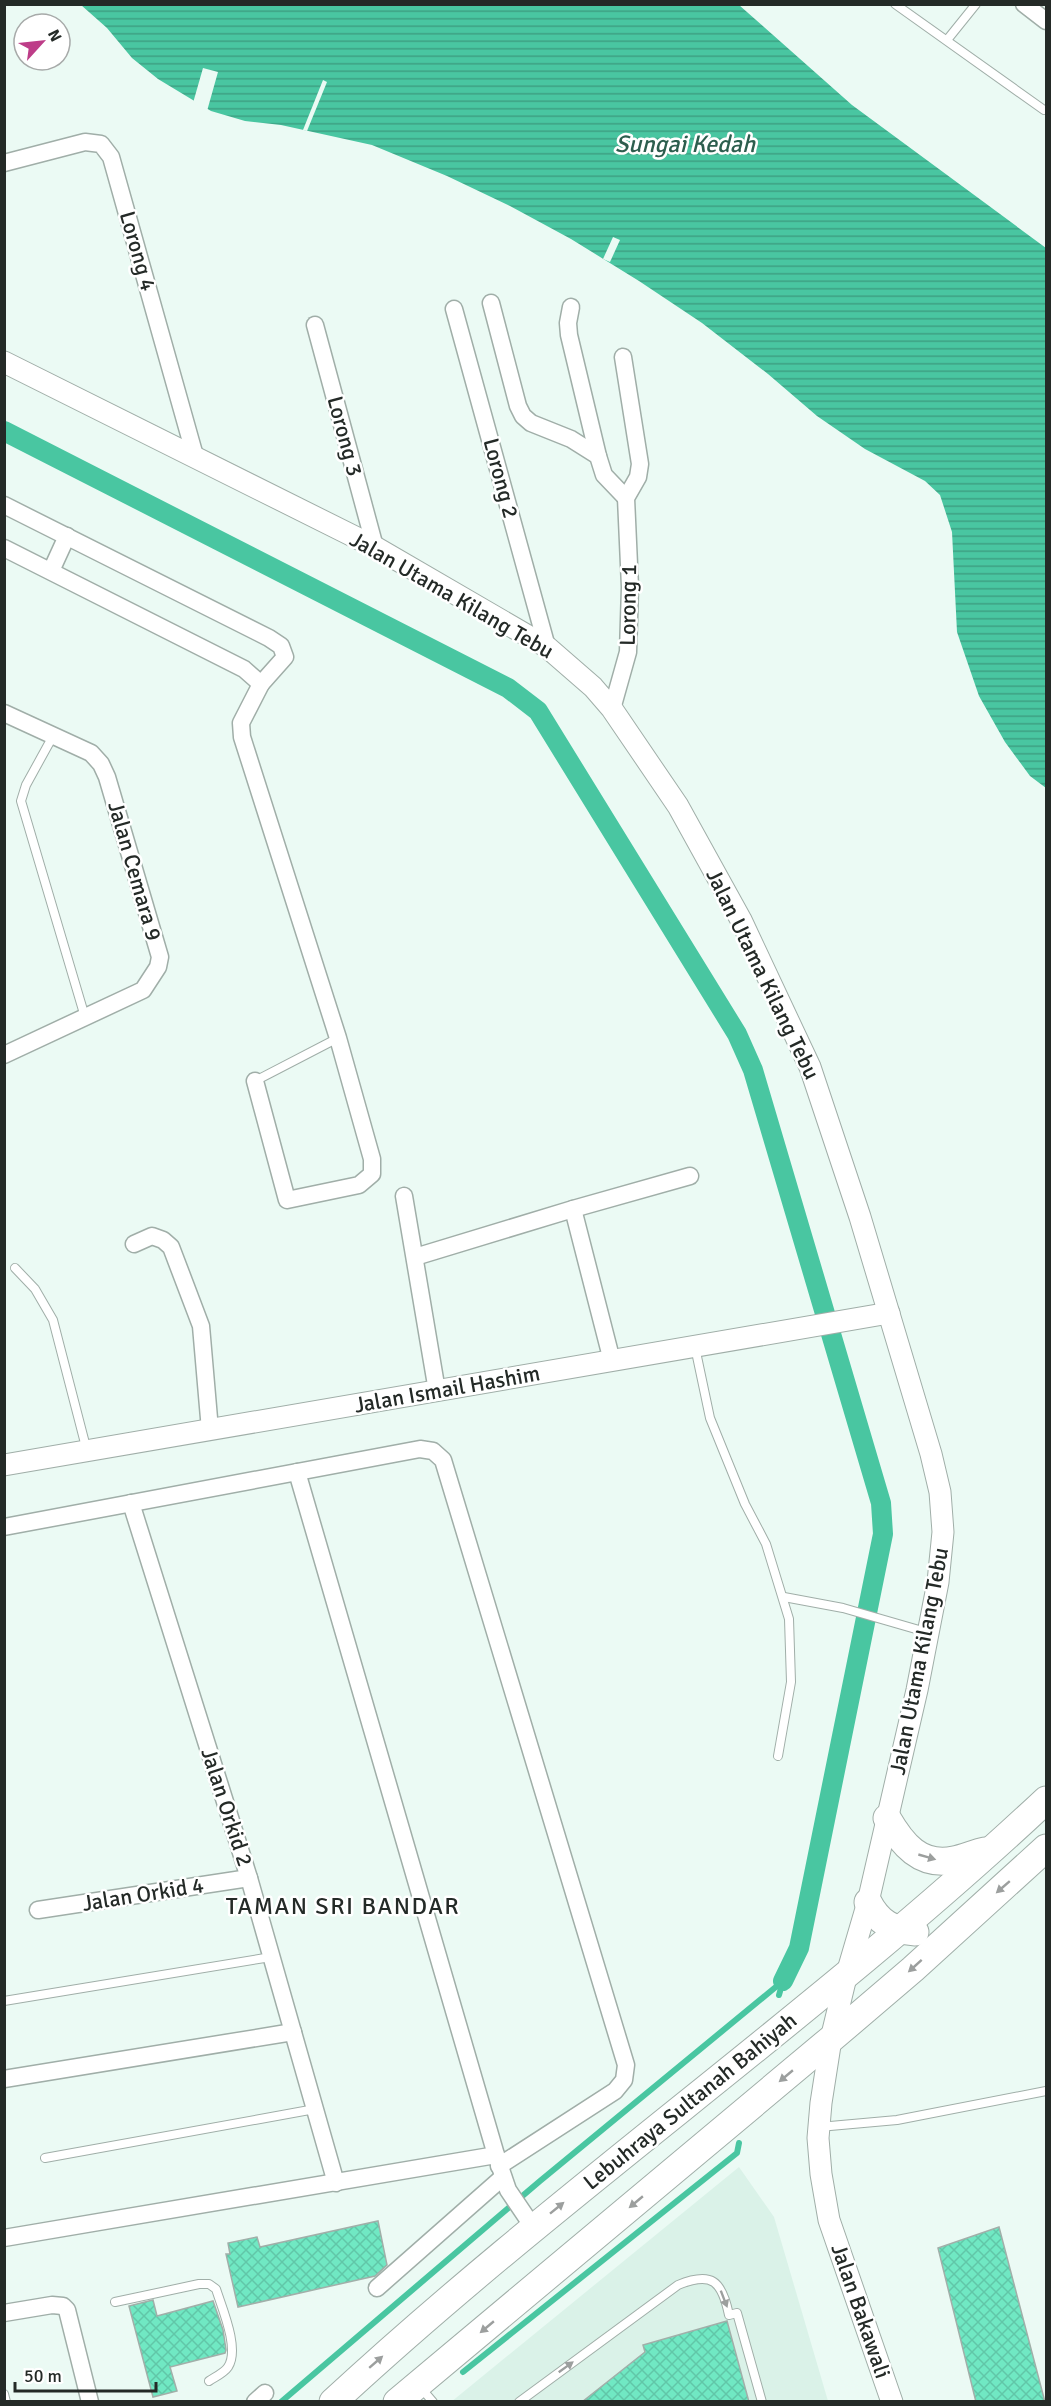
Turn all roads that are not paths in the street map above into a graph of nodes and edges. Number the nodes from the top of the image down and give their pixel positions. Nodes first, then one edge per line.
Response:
1 (895, 4) edge
2 (976, 4) edge
3 (1024, 4) edge
4 (1047, 21) edge
5 (948, 40) junction
6 (1044, 110) dead end
7 (4, 163) edge
8 (491, 303) dead end
9 (571, 307) dead end
10 (454, 309) dead end
11 (315, 325) dead end
12 (623, 357) dead end
13 (4, 362) edge
14 (195, 456) junction
15 (598, 456) junction
16 (627, 498) junction
17 (4, 505) edge
18 (67, 536) junction
19 (375, 547) junction
20 (4, 548) edge
21 (51, 571) junction
22 (547, 647) junction
23 (261, 684) junction
24 (612, 709) junction
25 (4, 713) edge
26 (53, 736) junction
27 (85, 1017) junction
28 (338, 1038) junction
29 (4, 1055) edge
30 (255, 1081) joint
31 (690, 1176) dead end
32 (404, 1196) dead end
33 (573, 1209) junction
34 (134, 1244) dead end
35 (415, 1257) junction
36 (15, 1268) dead end
37 (889, 1313) junction
38 (695, 1347) junction
39 (612, 1361) junction
40 (437, 1391) junction
41 (210, 1430) junction
42 (87, 1451) junction
43 (4, 1465) edge
44 (297, 1472) junction
45 (131, 1503) junction
46 (4, 1527) edge
47 (784, 1597) junction
48 (928, 1632) junction
49 (778, 1756) dead end
50 (1047, 1800) edge
51 (887, 1818) junction
52 (995, 1848) junction
53 (1047, 1848) edge
54 (249, 1878) junction
55 (868, 1902) junction
56 (38, 1910) dead end
57 (958, 1926) junction
58 (898, 1930) junction
59 (271, 1957) junction
60 (846, 1977) junction
61 (4, 2001) edge
62 (293, 2032) junction
63 (831, 2039) junction
64 (4, 2079) edge
65 (1047, 2091) edge
66 (315, 2109) junction
67 (819, 2127) junction
68 (45, 2158) dead end
69 (502, 2172) junction
70 (336, 2183) junction
71 (528, 2220) junction
72 (4, 2238) edge
73 (378, 2288) dead end
74 (115, 2302) dead end
75 (4, 2313) edge
76 (209, 2381) dead end
77 (425, 2393) edge
78 (4, 2394) edge
79 (6, 2402) edge
80 (90, 2402) edge
81 (333, 2402) edge
82 (397, 2402) edge
83 (519, 2402) edge
84 (762, 2402) edge
85 (892, 2402) edge

1 - 5 lane
2 - 5 lane
3 - 4 street
5 - 6 lane
7 - 14 street, Lorong 4
8 - 15 street
9 - 15 street
10 - 22 street, Lorong 2
11 - 19 street, Lorong 3
12 - 16 street, Lorong 1
13 - 14 street, Jalan Utama Kilang Tebu
14 - 19 street, Jalan Utama Kilang Tebu
15 - 16 street
16 - 24 street, Lorong 1
17 - 18 street
18 - 21 street
18 - 23 street
19 - 22 street, Jalan Utama Kilang Tebu
20 - 21 street
21 - 23 street
22 - 24 street, Jalan Utama Kilang Tebu
23 - 28 street
24 - 37 street, Jalan Utama Kilang Tebu
25 - 26 street
26 - 27 lane
26 - 27 street, Jalan Cemara 9
27 - 29 street
28 - 30 lane
28 - 30 street
31 - 33 street
32 - 35 street
33 - 35 street
33 - 39 street
34 - 41 street
35 - 40 street
36 - 42 lane
37 - 38 street, Jalan Ismail Hashim
37 - 48 street, Jalan Utama Kilang Tebu
38 - 39 street, Jalan Ismail Hashim
38 - 47 lane
39 - 40 street, Jalan Ismail Hashim
40 - 41 street, Jalan Ismail Hashim
41 - 42 street, Jalan Ismail Hashim
42 - 43 street, Jalan Ismail Hashim
44 - 45 street
44 - 69 street
44 - 69 street
45 - 46 street
45 - 54 street, Jalan Orkid 2
47 - 48 lane
47 - 49 lane
48 - 51 street, Jalan Utama Kilang Tebu
50 - 52 main road, Lebuhraya Sultanah Bahiyah
51 -> 52 main road
51 - 55 street, Jalan Utama Kilang Tebu
52 - 58 main road, Lebuhraya Sultanah Bahiyah
53 -> 57 main road, Lebuhraya Sultanah Bahiyah
54 - 56 street, Jalan Orkid 4
54 - 59 street, Jalan Orkid 2
55 - 58 main road
55 - 60 street, Jalan Utama Kilang Tebu
57 - 58 main road
57 -> 63 main road, Lebuhraya Sultanah Bahiyah
58 - 60 main road, Lebuhraya Sultanah Bahiyah
59 - 61 lane
59 - 62 street, Jalan Orkid 2
60 - 63 street, Jalan Utama Kilang Tebu
71 -> 60 main road, Lebuhraya Sultanah Bahiyah
62 - 64 street
62 - 66 street, Jalan Orkid 2
63 - 67 street, Jalan Utama Kilang Tebu
63 -> 77 main road, Lebuhraya Sultanah Bahiyah
65 - 67 lane
66 - 68 lane
66 - 70 street, Jalan Orkid 2
67 - 85 street, Jalan Bakawali
69 - 70 street
69 - 71 street
69 - 73 street
70 - 72 street
81 -> 71 main road, Lebuhraya Sultanah Bahiyah
74 - 76 lane
75 - 80 street
77 - 82 main road, Lebuhraya Sultanah Bahiyah
78 - 79 lane
83 -> 84 lane

